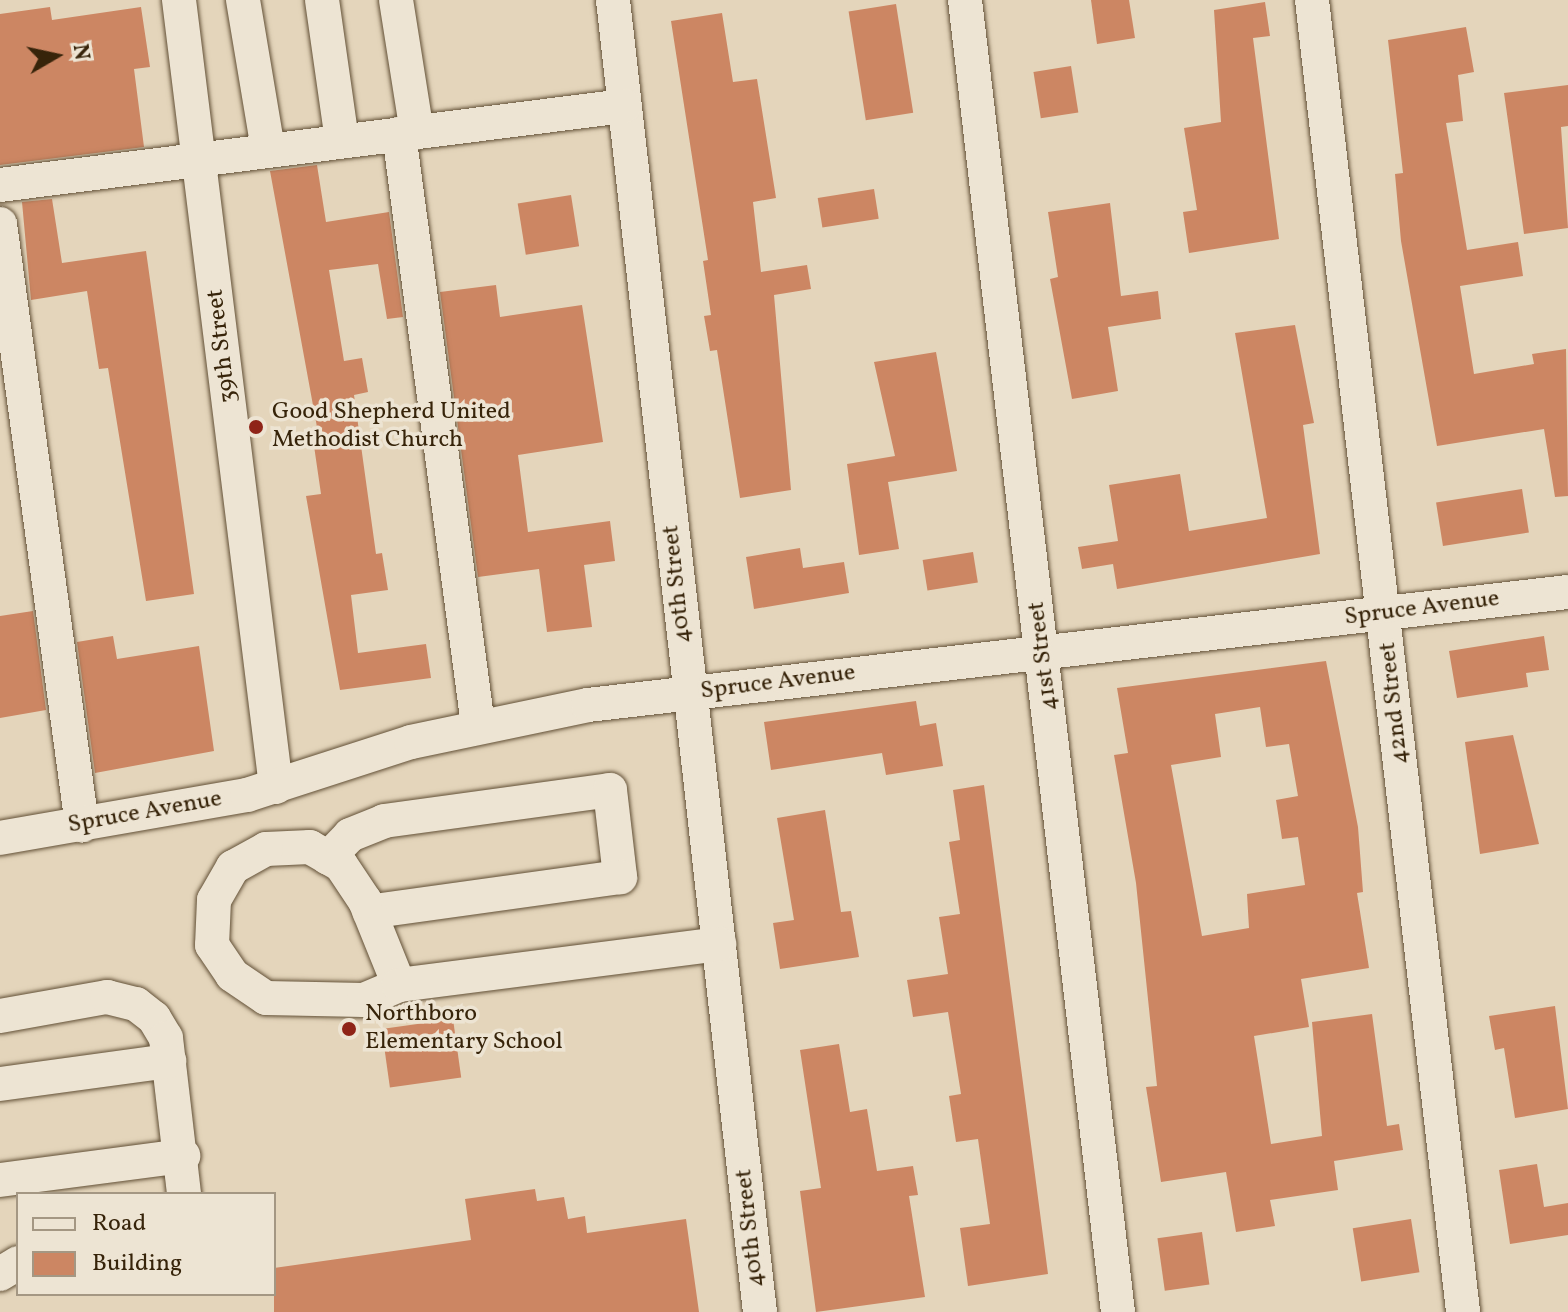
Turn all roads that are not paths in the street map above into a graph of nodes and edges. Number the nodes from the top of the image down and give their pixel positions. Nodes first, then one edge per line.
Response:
1 (181, 0) edge
2 (243, 0) edge
3 (322, 0) edge
4 (396, 0) edge
5 (613, 0) edge
6 (965, 0) edge
7 (1318, 1) edge
8 (624, 106) junction
9 (408, 133) junction
10 (342, 141) junction
11 (268, 150) junction
12 (200, 159) junction
13 (0, 185) edge
14 (0, 224) edge
15 (1568, 592) edge
16 (1385, 613) junction
17 (1044, 652) junction
18 (691, 693) junction
19 (478, 725) junction
20 (276, 787) junction
21 (82, 825) junction
22 (0, 838) edge
23 (328, 858) junction
24 (369, 912) junction
25 (719, 944) junction
26 (399, 985) junction
27 (0, 1016) edge
28 (169, 1061) junction
29 (0, 1084) edge
30 (183, 1156) junction
31 (0, 1180) edge
32 (184, 1192) edge
33 (760, 1312) edge
34 (1118, 1312) edge
35 (1463, 1312) edge

1 - 12 street, 39th Street
2 - 11 street
3 - 10 street
4 - 9 street
5 - 8 street, 40th Street
6 - 17 street, 41st Street
7 - 16 street, 42nd Street
8 - 9 street
8 - 18 street, 40th Street
9 - 10 street
9 - 19 street
10 - 11 street
11 - 12 street
12 - 13 street
12 - 20 street, 39th Street
14 - 21 street
15 - 16 street, Spruce Avenue
16 - 17 street, Spruce Avenue
16 - 35 street, 42nd Street
17 - 18 street, Spruce Avenue
17 - 34 street, 41st Street
18 - 19 street, Spruce Avenue
18 - 25 street, 40th Street
19 - 20 street, Spruce Avenue
20 - 21 street, Spruce Avenue
21 - 22 street, Spruce Avenue
23 - 24 street
23 - 24 street
23 - 26 street
24 - 26 street
25 - 26 street
25 - 33 street, 40th Street
27 - 28 street
28 - 29 street
28 - 30 street
30 - 31 street
30 - 32 street

